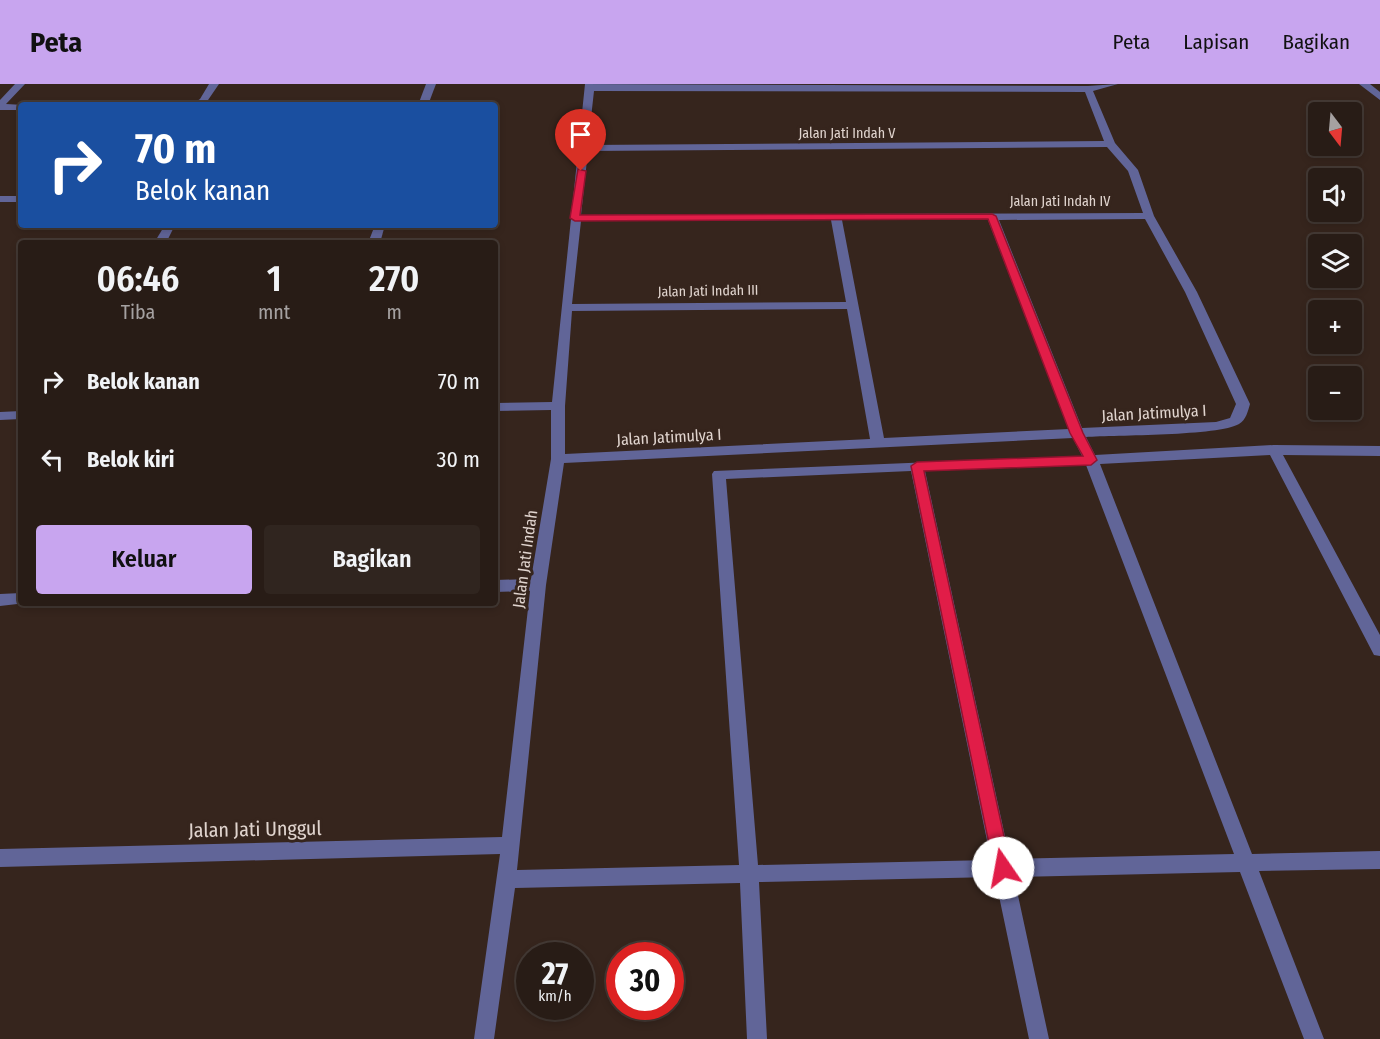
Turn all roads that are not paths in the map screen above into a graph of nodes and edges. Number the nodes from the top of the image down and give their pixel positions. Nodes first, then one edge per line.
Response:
1 (20, 84) edge
2 (214, 84) edge
3 (430, 84) edge
4 (1113, 84) edge
5 (1364, 84) edge
6 (589, 86) edge
7 (1088, 89) junction
8 (1380, 97) edge
9 (201, 102) edge
10 (424, 102) edge
11 (0, 106) edge
12 (18, 107) edge
13 (1110, 144) junction
14 (585, 148) junction
15 (0, 199) edge
16 (18, 199) edge
17 (992, 216) junction
18 (1149, 216) junction
19 (836, 217) junction
20 (575, 218) junction
21 (850, 305) junction
22 (566, 308) junction
23 (558, 406) junction
24 (498, 407) edge
25 (18, 415) edge
26 (0, 416) edge
27 (1077, 433) junction
28 (878, 443) junction
29 (1274, 450) junction
30 (1380, 451) edge
31 (558, 459) junction
32 (1091, 460) junction
33 (917, 466) junction
34 (538, 585) junction
35 (498, 586) edge
36 (18, 599) edge
37 (0, 600) edge
38 (1380, 650) edge
39 (510, 845) junction
40 (0, 858) edge
41 (1380, 860) edge
42 (1247, 862) junction
43 (1003, 868) junction
44 (749, 873) junction
45 (507, 879) junction
46 (484, 1039) edge
47 (757, 1039) edge
48 (1039, 1039) edge
49 (1314, 1039) edge

1 - 11 street
2 - 9 street
3 - 10 street
4 - 7 street
5 - 8 street
6 - 7 street
6 - 14 street, Jalan Jati Indah
7 - 13 street, Jalan Jatimulya I
11 - 12 street
13 - 14 street, Jalan Jati Indah V
13 - 18 street, Jalan Jatimulya I
14 - 20 street, Jalan Jati Indah
15 - 16 street
17 - 18 street, Jalan Jati Indah IV
17 - 19 street, Jalan Jati Indah IV
17 - 27 street
18 - 27 street, Jalan Jatimulya I
19 - 20 street, Jalan Jati Indah IV
19 - 21 street
20 - 22 street, Jalan Jati Indah
21 - 22 street, Jalan Jati Indah III
21 - 28 street
22 - 23 street, Jalan Jati Indah
23 - 24 street
23 - 31 street, Jalan Jati Indah
25 - 26 street
27 - 28 street, Jalan Jatimulya I
27 - 32 street
28 - 31 street, Jalan Jatimulya I
29 - 30 street
29 - 32 street
29 - 38 street
31 - 34 street, Jalan Jati Indah
32 - 33 street
32 - 42 street
33 - 43 street
33 - 44 street
34 - 35 street
34 - 39 street, Jalan Jati Indah
36 - 37 street
39 - 40 street, Jalan Jati Unggul
39 - 45 street, Jalan Jati Indah
41 - 42 street
42 - 43 street
42 - 49 street
43 - 44 street
43 - 48 street
44 - 45 street
44 - 47 street
45 - 46 street, Jalan Jati Indah

